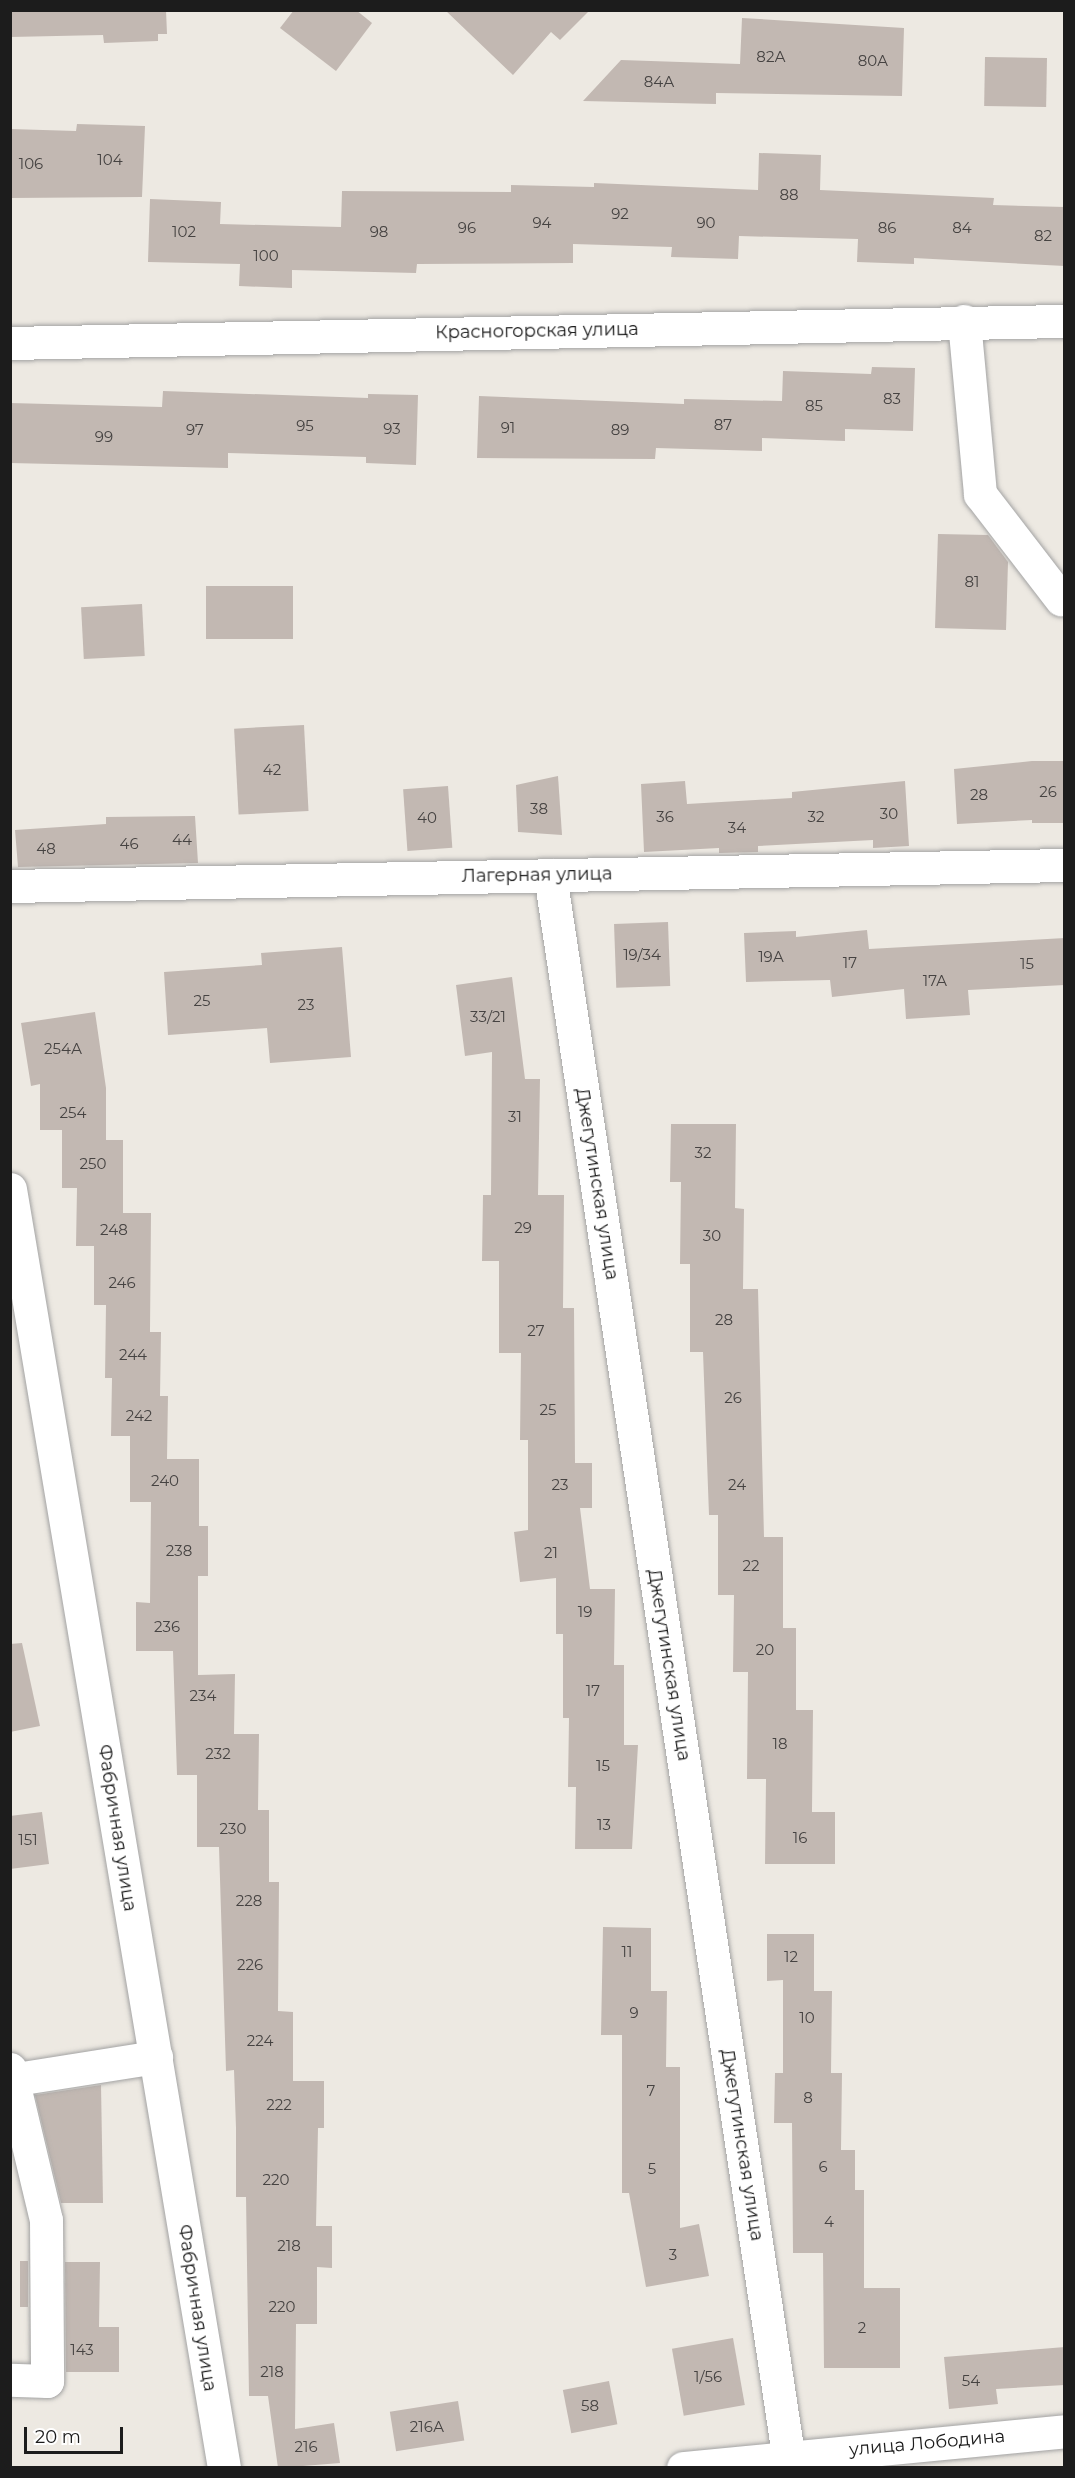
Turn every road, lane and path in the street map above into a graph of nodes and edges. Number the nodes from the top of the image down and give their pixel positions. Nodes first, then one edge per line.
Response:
1 (964, 321) junction
2 (1065, 321) edge
3 (10, 343) edge
4 (1061, 599) dead end
5 (1065, 865) edge
6 (550, 875) junction
7 (10, 886) edge
8 (10, 1189) edge
9 (156, 2057) junction
10 (11, 2076) edge
11 (10, 2380) edge
12 (1065, 2431) edge
13 (788, 2455) junction
14 (224, 2468) edge
15 (683, 2468) edge

1 - 2 street, Красногорская улица
1 - 3 street, Красногорская улица
1 - 4 street
5 - 6 street, Лагерная улица
6 - 7 street, Лагерная улица
6 - 13 street, Джегутинская улица
8 - 9 street, Фабричная улица
9 - 10 street
9 - 14 street, Фабричная улица
10 - 11 street
12 - 13 street, улица Лободина
13 - 15 street, улица Лободина

